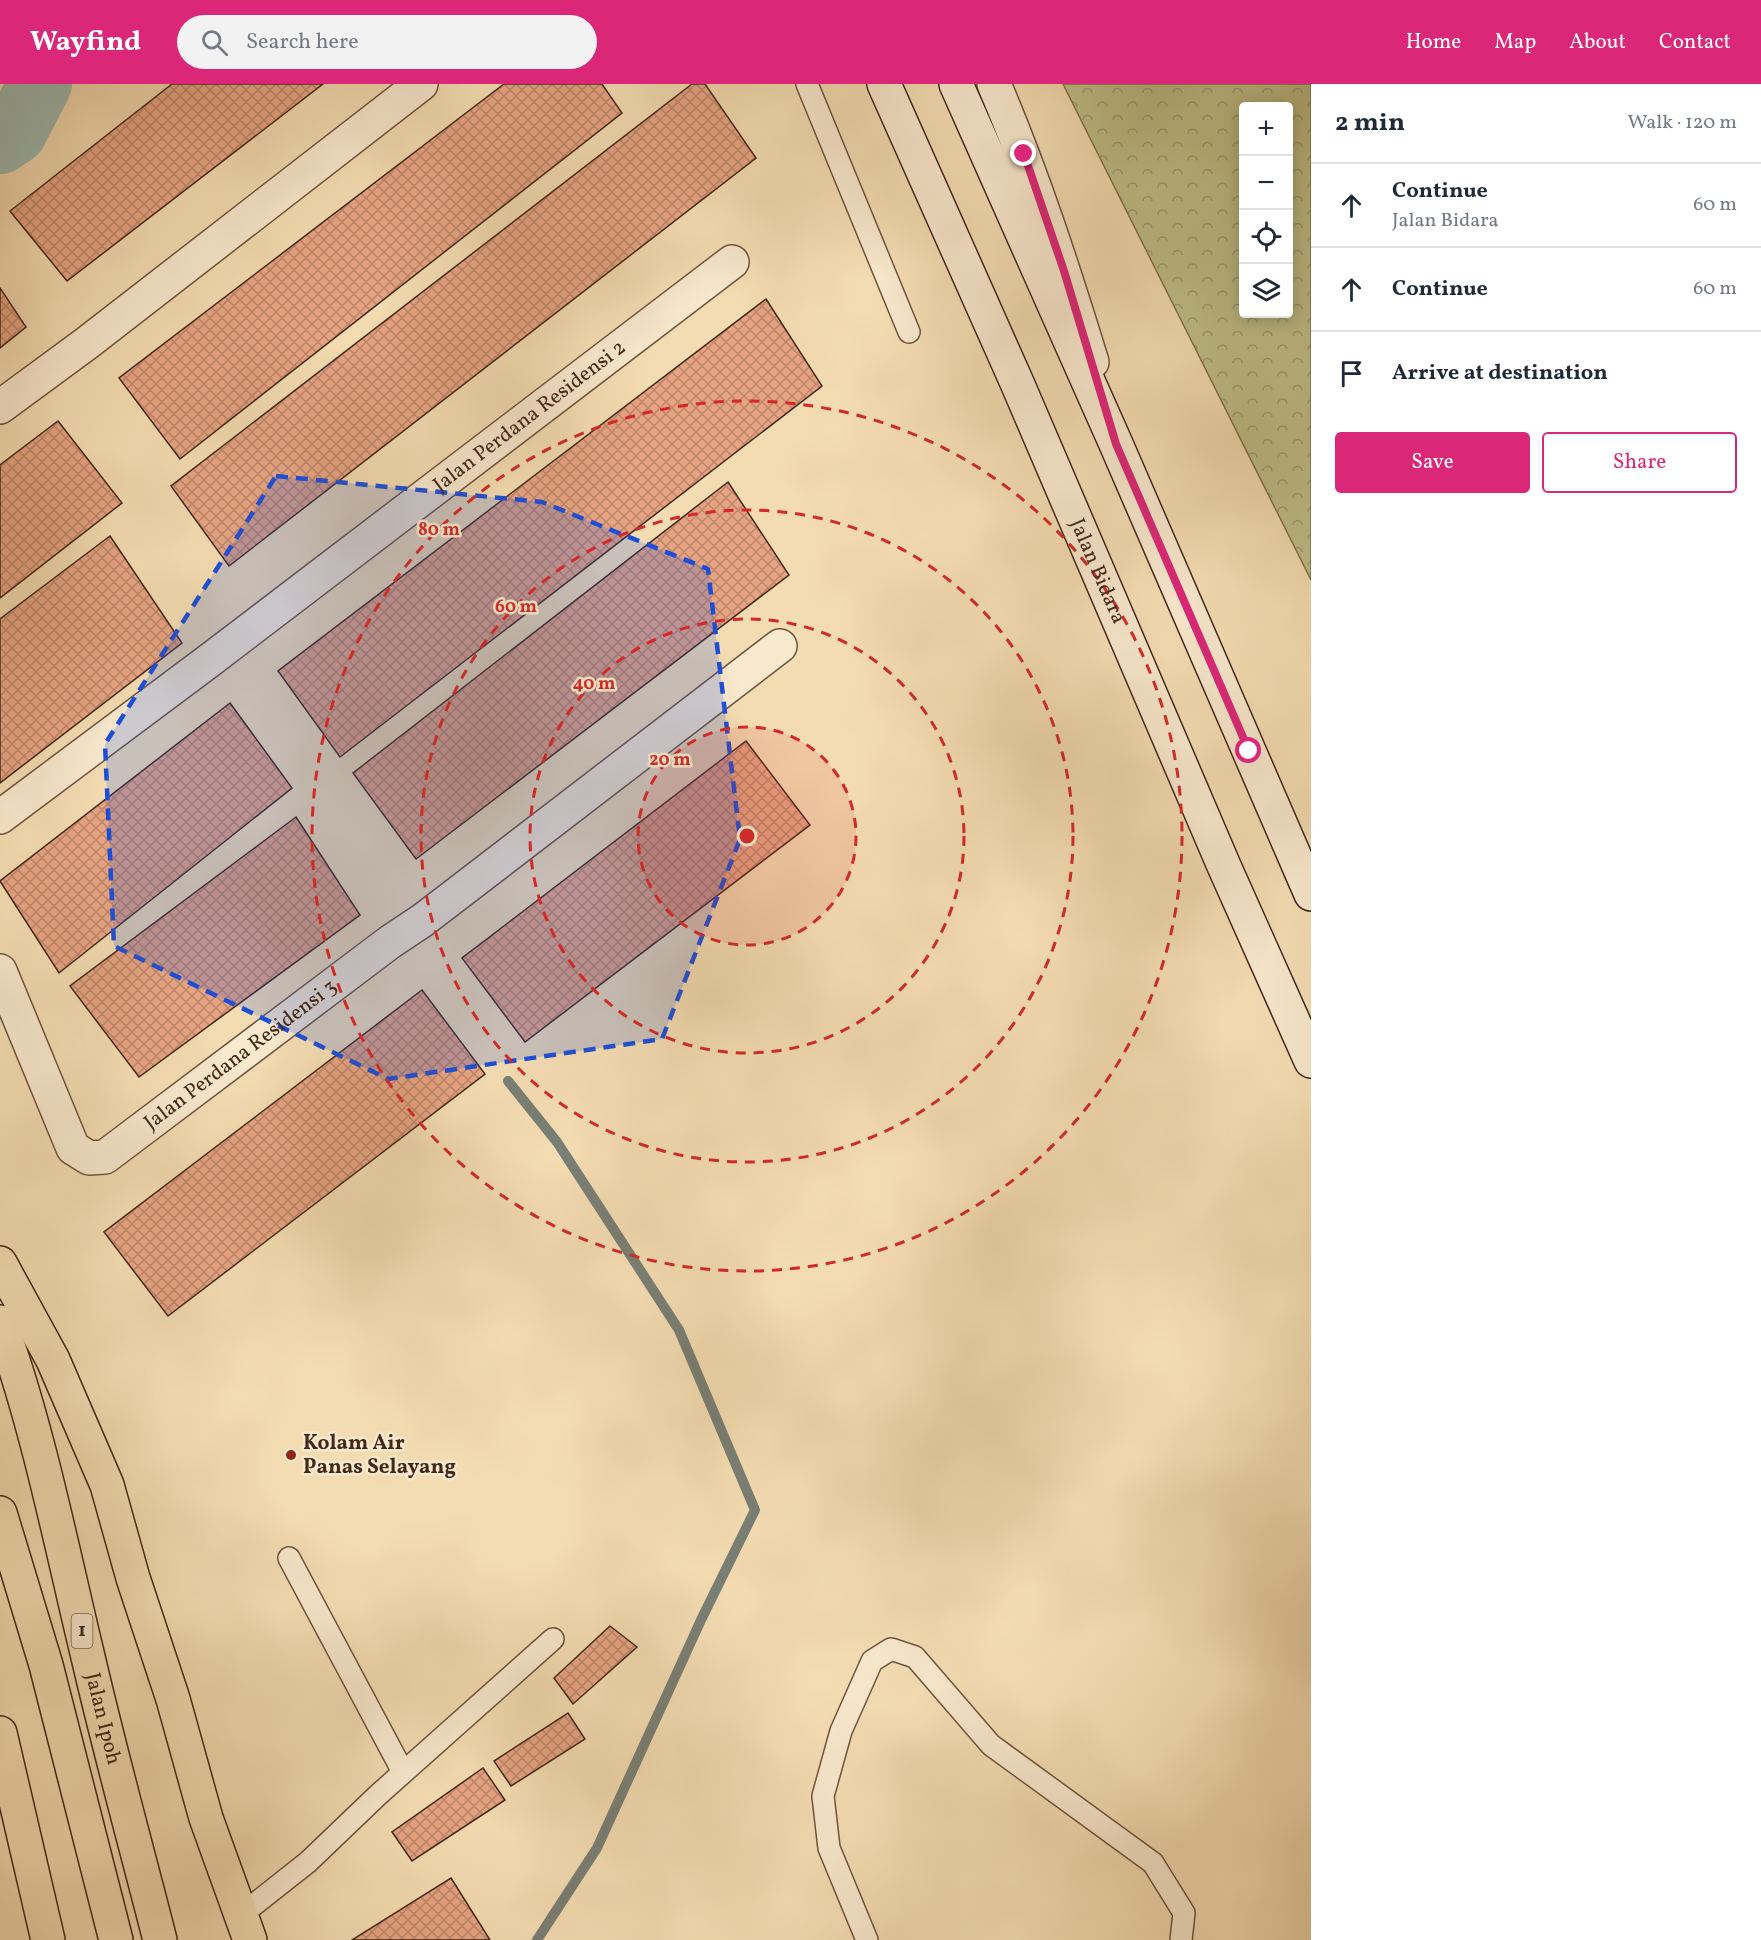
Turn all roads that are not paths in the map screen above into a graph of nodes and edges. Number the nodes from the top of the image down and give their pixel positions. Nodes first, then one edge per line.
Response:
1 (421, 84) edge
2 (807, 84) edge
3 (884, 84) edge
4 (956, 84) edge
5 (994, 84) edge
6 (732, 262) dead end
7 (909, 332) dead end
8 (0, 407) edge
9 (1116, 444) junction
10 (780, 646) dead end
11 (0, 817) edge
12 (1311, 894) edge
13 (0, 971) edge
14 (1311, 1061) edge
15 (0, 1263) edge
16 (0, 1323) edge
17 (0, 1513) edge
18 (289, 1558) dead end
19 (553, 1639) dead end
20 (0, 1733) edge
21 (403, 1772) junction
22 (246, 1928) edge
23 (48, 1940) edge
24 (116, 1940) edge
25 (160, 1940) edge
26 (867, 1940) edge
27 (1181, 1940) edge

1 - 8 street
2 - 7 lane
3 - 14 street, Jalan Bidara
4 - 9 street
5 - 9 street
6 - 11 street, Jalan Perdana Residensi 2
9 - 12 street
10 - 13 street, Jalan Perdana Residensi 3
15 - 22 highway
16 - 25 highway, Jalan Ipoh / 1
17 - 24 highway, Jalan Ipoh / 1
18 - 21 lane
19 - 21 lane
20 - 23 highway
21 - 22 lane
26 - 27 lane

